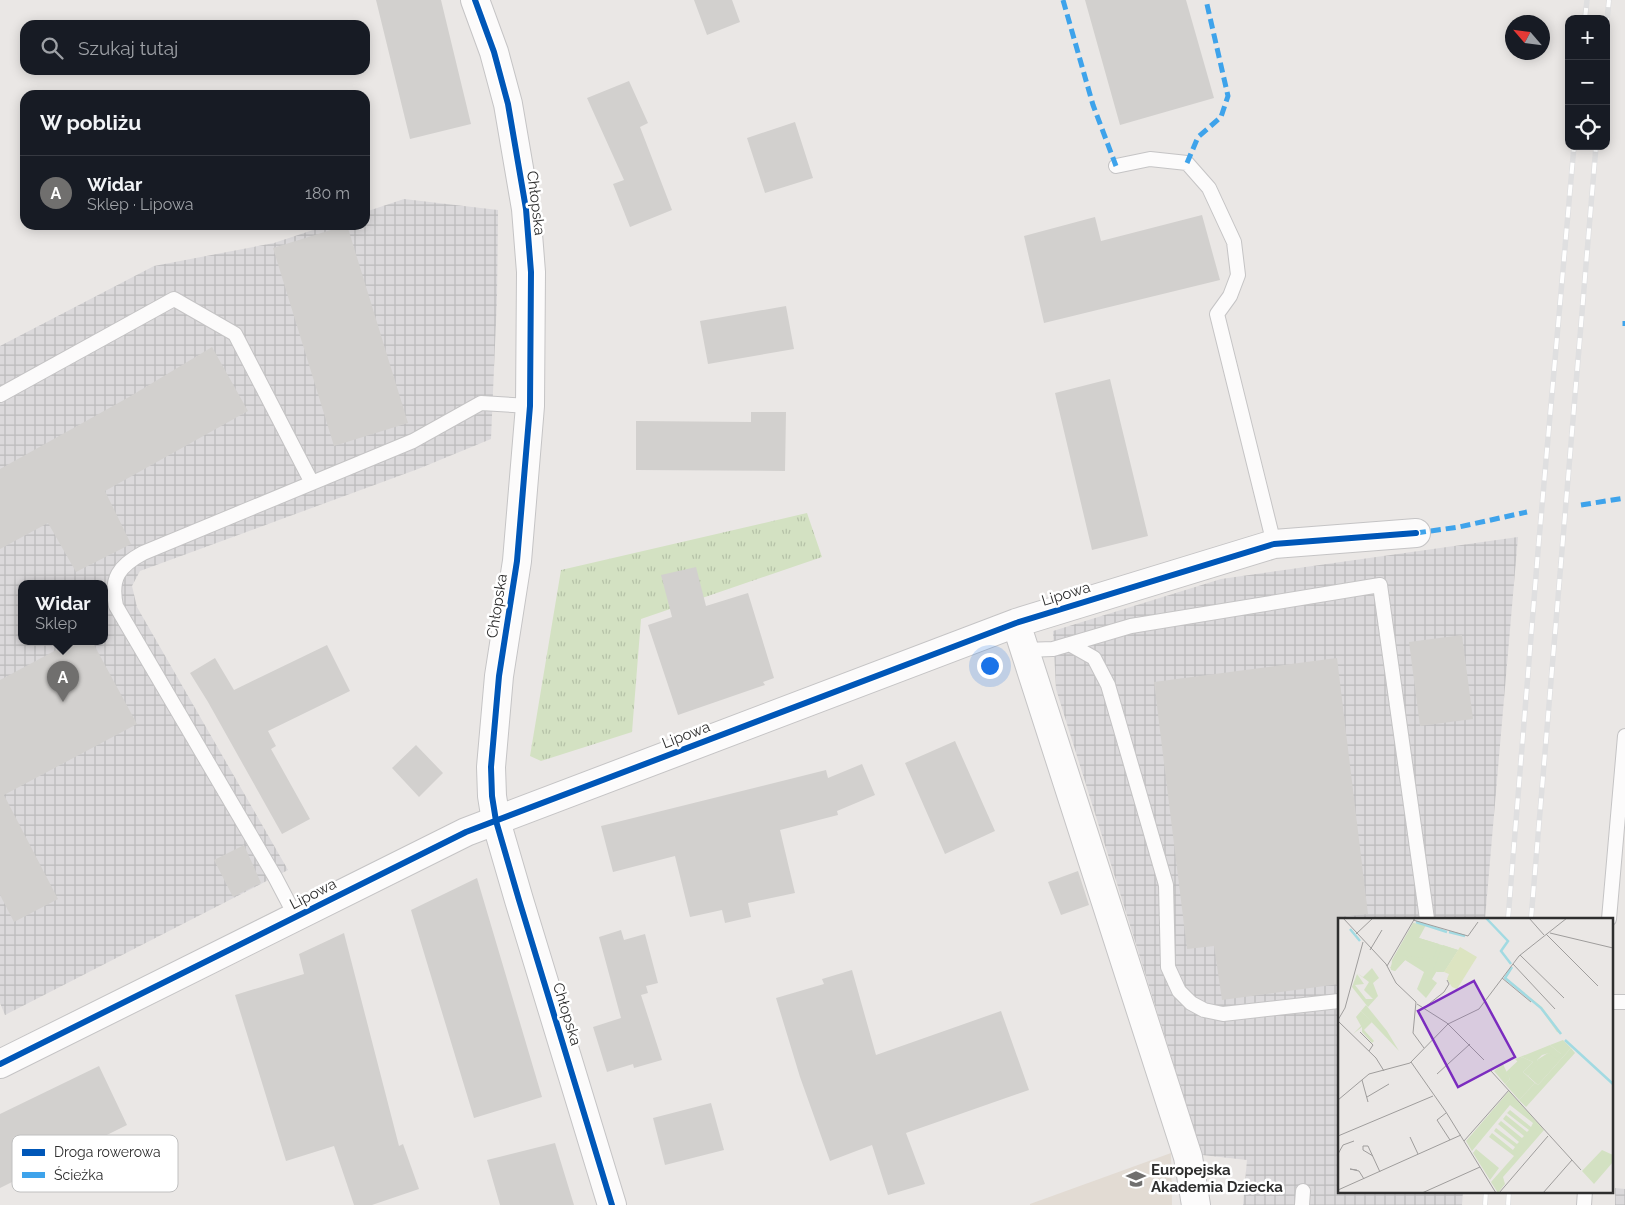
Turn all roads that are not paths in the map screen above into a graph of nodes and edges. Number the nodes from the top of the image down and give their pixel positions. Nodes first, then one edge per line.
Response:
1 (475, 0) edge
2 (1116, 166) dead end
3 (0, 395) edge
4 (530, 406) junction
5 (312, 483) junction
6 (1416, 533) dead end
7 (1274, 544) junction
8 (1016, 623) junction
9 (1071, 644) junction
10 (1024, 650) junction
11 (1625, 736) edge
12 (496, 821) junction
13 (296, 917) junction
14 (1427, 918) edge
15 (1609, 918) edge
16 (1338, 1001) edge
17 (1612, 1002) edge
18 (1625, 1002) edge
19 (3, 1056) edge
20 (1303, 1191) dead end
21 (1585, 1192) edge
22 (612, 1205) edge
23 (1196, 1205) edge
24 (1302, 1205) edge
25 (1584, 1205) edge

1 - 4 street, Chłopska
2 - 7 lane
3 - 5 lane
4 - 5 lane
4 - 12 street, Chłopska
5 - 13 lane
6 - 7 street, Lipowa
7 - 8 street, Lipowa
8 - 10 street
8 - 12 street, Lipowa
9 - 10 lane
9 - 14 lane
9 - 16 lane
10 - 23 street
11 - 15 lane
12 - 13 street, Lipowa
12 - 22 street, Chłopska
13 - 19 street, Lipowa
17 - 18 lane
20 - 24 lane
21 - 25 lane

